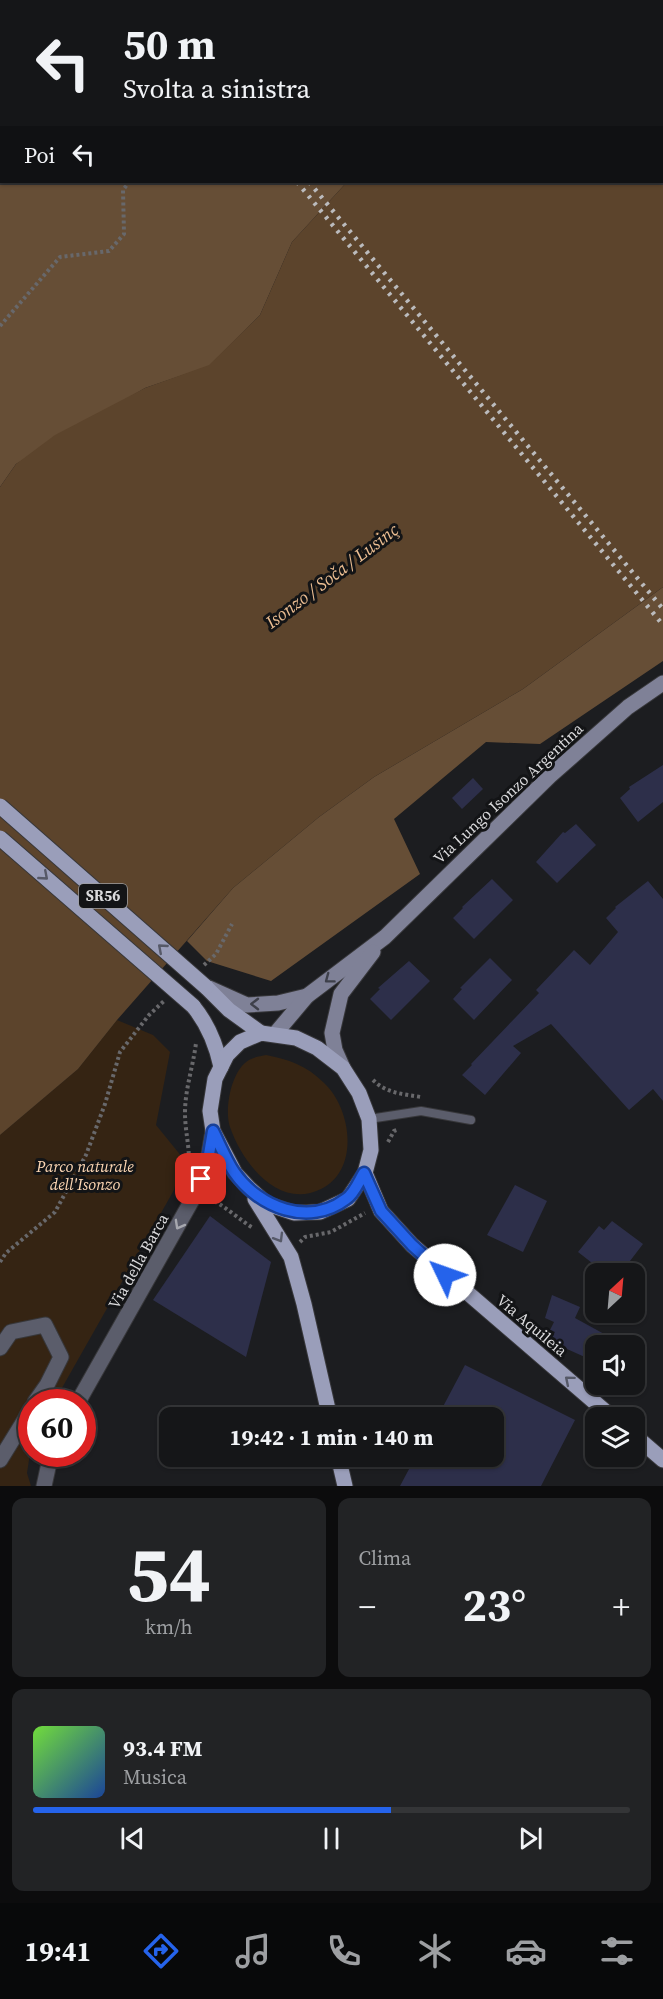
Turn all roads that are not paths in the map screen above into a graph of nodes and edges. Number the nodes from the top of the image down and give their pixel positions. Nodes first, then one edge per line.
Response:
1 (663, 683) edge
2 (0, 806) edge
3 (0, 838) edge
4 (385, 937) junction
5 (206, 987) junction
6 (307, 996) junction
7 (268, 1034) junction
8 (221, 1067) junction
9 (343, 1068) junction
10 (369, 1119) junction
11 (471, 1120) dead end
12 (213, 1131) junction
13 (364, 1173) junction
14 (249, 1188) junction
15 (0, 1348) edge
16 (44, 1389) edge
17 (85, 1389) edge
18 (327, 1407) edge
19 (601, 1407) edge
20 (18, 1431) edge
21 (645, 1444) edge
22 (0, 1460) edge
23 (663, 1460) edge
24 (48, 1467) edge
25 (341, 1467) edge
26 (44, 1486) edge
27 (345, 1486) edge

1 - 4 main road, Via Lungo Isonzo Argentina
5 -> 2 main road, SR56, bridge
3 -> 8 main road, SR56, bridge
4 -> 6 main road, Via Lungo Isonzo Argentina
4 - 9 main road, Via Lungo Isonzo Argentina
6 -> 5 main road
5 - 7 main road, SR56
6 - 7 main road, Via Lungo Isonzo Argentina
7 - 8 main road
7 - 9 main road
8 - 12 main road
9 - 10 main road
10 - 11 lane
10 - 13 main road
12 - 14 main road
12 -> 17 street, Via della Barca
13 - 14 main road
19 -> 13 main road, Via Aquileia
14 -> 18 main road
15 - 16 street
20 - 22 street
21 - 23 main road
24 - 26 street
25 - 27 main road

